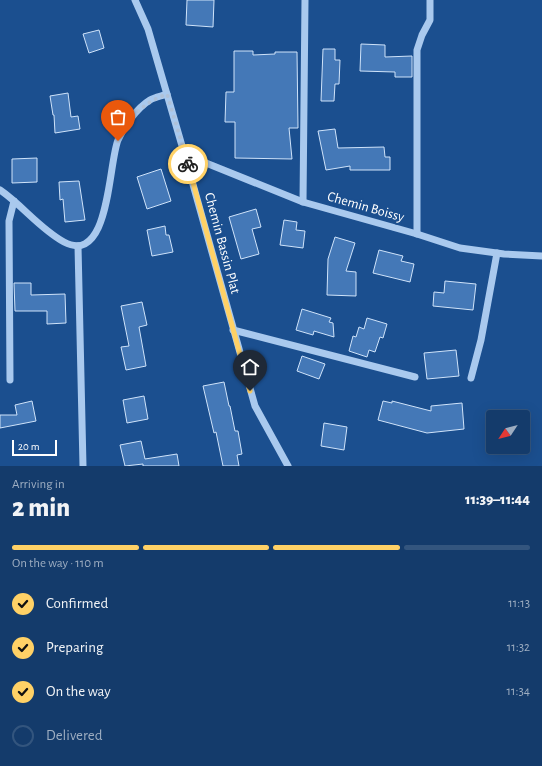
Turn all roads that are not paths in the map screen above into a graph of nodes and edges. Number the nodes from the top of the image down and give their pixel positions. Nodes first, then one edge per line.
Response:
1 (135, 0) edge
2 (305, 0) edge
3 (430, 0) edge
4 (167, 94) junction
5 (188, 163) junction
6 (0, 190) edge
7 (14, 201) junction
8 (303, 202) junction
9 (417, 234) junction
10 (78, 246) junction
11 (497, 253) junction
12 (542, 256) edge
13 (233, 330) junction
14 (415, 377) dead end
15 (471, 378) dead end
16 (10, 380) dead end
17 (83, 466) edge
18 (288, 466) edge

1 - 4 street, Chemin Bassin Plat
2 - 8 street
3 - 9 street
4 - 5 street, Chemin Bassin Plat
4 - 10 street
5 - 8 street, Chemin Boissy
5 - 13 street, Chemin Bassin Plat
6 - 7 street
7 - 10 street
7 - 16 street
8 - 9 street, Chemin Boissy
9 - 11 street, Chemin Boissy
10 - 17 street
11 - 12 street, Chemin Boissy
11 - 15 street
13 - 14 street
13 - 18 street, Chemin Bassin Plat

